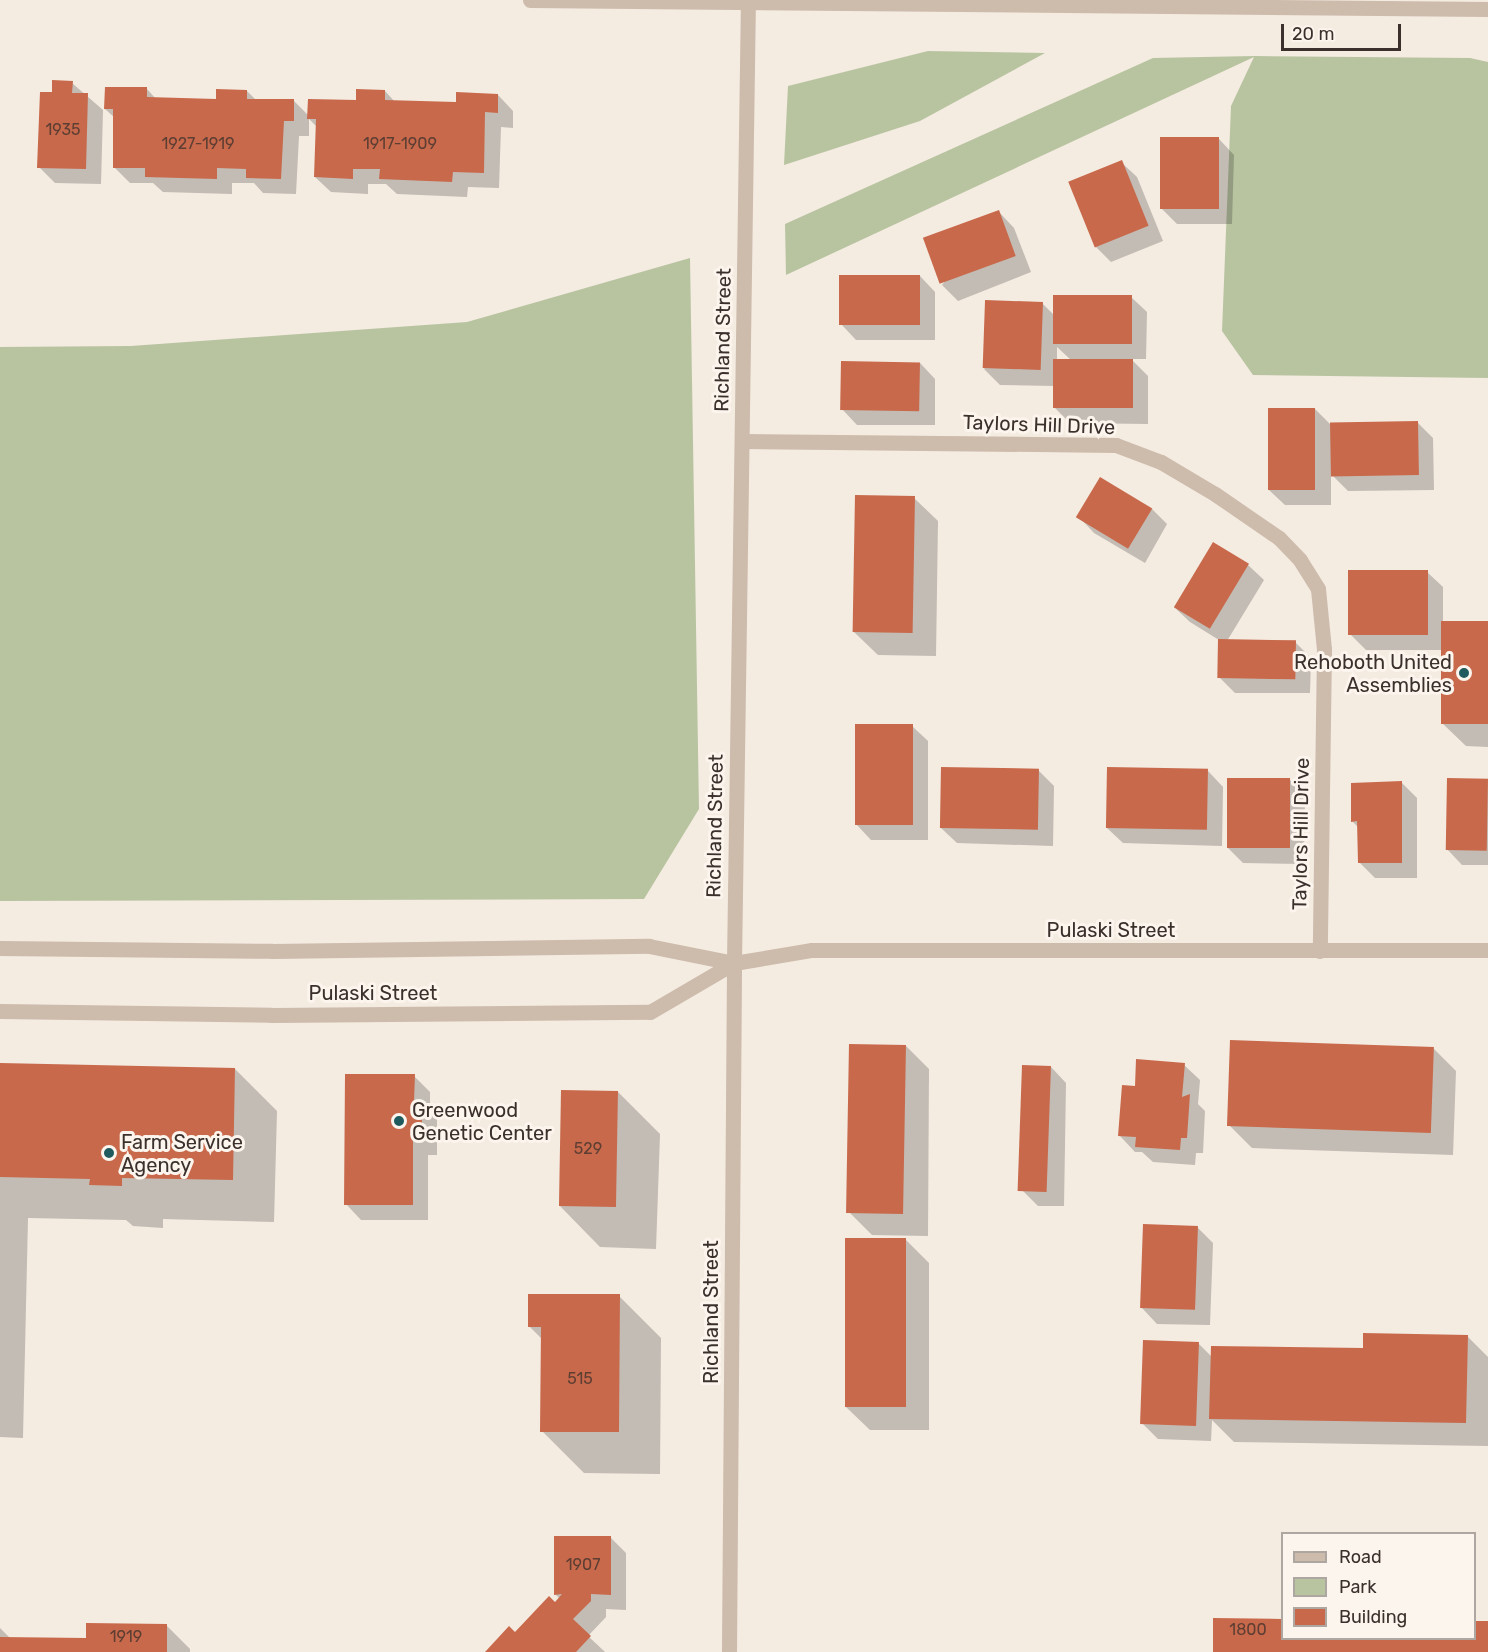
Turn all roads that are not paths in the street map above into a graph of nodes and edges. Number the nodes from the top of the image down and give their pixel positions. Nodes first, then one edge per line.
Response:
1 (530, 0) edge
2 (748, 1) edge
3 (1488, 9) edge
4 (742, 441) junction
5 (0, 948) edge
6 (1488, 950) edge
7 (1320, 951) junction
8 (734, 963) junction
9 (0, 1011) edge
10 (729, 1652) edge

1 - 2 street
2 - 3 street
2 - 4 street, Richland Street
4 - 7 street, Taylors Hill Drive
4 - 8 street, Richland Street
5 - 8 street, Pulaski Street
6 - 7 street, Pulaski Street
7 - 8 street, Pulaski Street
8 - 9 street, Pulaski Street
8 - 10 street, Richland Street

